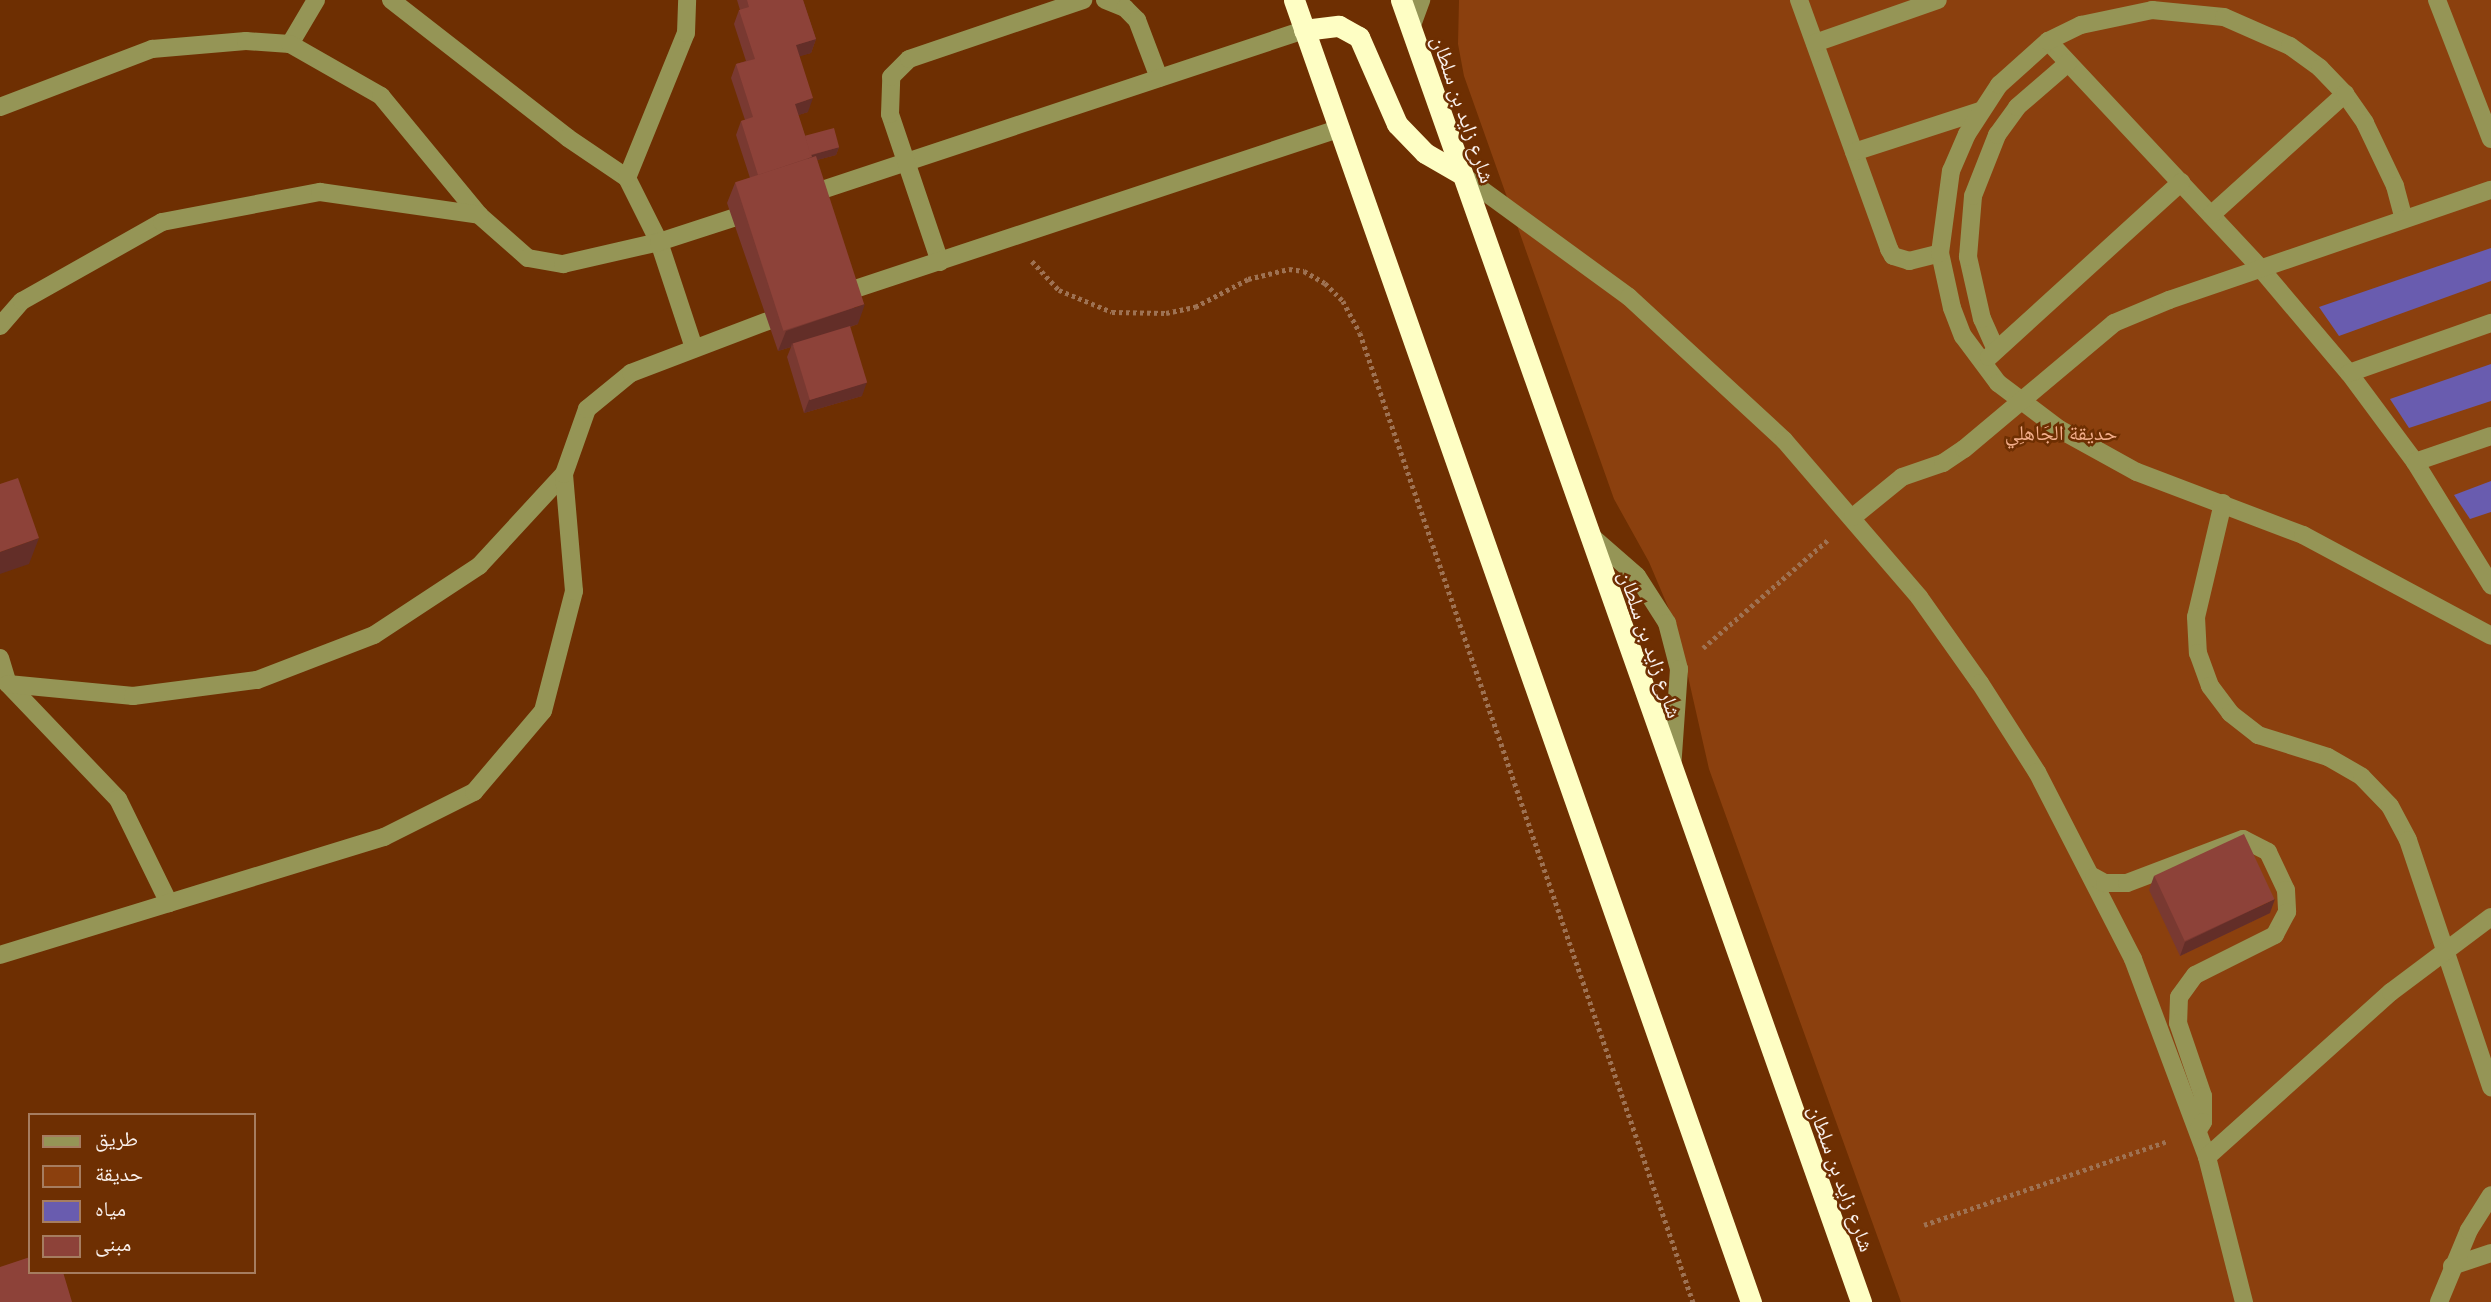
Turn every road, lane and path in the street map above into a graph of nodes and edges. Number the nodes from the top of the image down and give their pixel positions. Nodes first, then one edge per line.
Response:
1 (316, 0) edge
2 (391, 0) edge
3 (687, 0) edge
4 (1083, 0) edge
5 (1105, 0) edge
6 (1294, 0) edge
7 (1401, 0) edge
8 (1421, 0) edge
9 (1800, 0) edge
10 (1938, 0) edge
11 (2437, 0) edge
12 (1411, 28) junction
13 (1304, 30) junction
14 (2048, 41) junction
15 (1815, 43) junction
16 (290, 44) junction
17 (2068, 63) junction
18 (1159, 78) junction
19 (2346, 94) junction
20 (0, 107) edge
21 (1980, 111) junction
22 (1342, 128) junction
23 (2491, 139) edge
24 (1854, 152) junction
25 (906, 162) junction
26 (1459, 173) junction
27 (627, 178) junction
28 (2181, 182) junction
29 (2491, 190) edge
30 (813, 193) edge
31 (479, 215) junction
32 (2211, 215) junction
33 (733, 218) dead end
34 (2404, 219) junction
35 (1023, 234) junction
36 (659, 242) junction
37 (1940, 253) junction
38 (940, 261) junction
39 (2261, 269) junction
40 (846, 292) edge
41 (768, 321) dead end
42 (2491, 323) edge
43 (0, 326) edge
44 (694, 348) junction
45 (1996, 350) junction
46 (1980, 364) junction
47 (2349, 373) junction
48 (2019, 401) junction
49 (2491, 436) edge
50 (2415, 462) junction
51 (564, 474) junction
52 (2223, 503) junction
53 (1853, 517) junction
54 (1585, 530) junction
55 (2485, 559) edge
56 (2491, 585) edge
57 (2491, 636) edge
58 (0, 658) edge
59 (1679, 669) junction
60 (8, 684) junction
61 (1671, 775) junction
62 (2094, 877) junction
63 (169, 903) junction
64 (2491, 917) edge
65 (2446, 948) junction
66 (0, 955) edge
67 (2491, 1087) edge
68 (2198, 1130) junction
69 (2207, 1157) junction
70 (2491, 1195) edge
71 (1924, 1225) dead end
72 (2491, 1254) edge
73 (2452, 1266) junction
74 (1693, 1302) edge
75 (1751, 1302) edge
76 (1861, 1302) edge
77 (2244, 1302) edge
78 (2440, 1302) edge

1 - 16 street
2 - 27 street
3 - 27 street
4 - 25 street
5 - 18 street
6 - 13 highway
7 - 12 highway, شارع زايد بن سلطان
8 - 12 street
9 - 15 street
10 - 15 street
11 - 23 street
12 - 26 highway, شارع زايد بن سلطان
13 - 18 street
13 - 22 highway
13 - 26 highway
14 - 17 street
14 - 19 street
14 - 21 street
15 - 24 street
16 - 20 street
16 - 31 street
17 - 28 street
17 - 45 street
18 - 25 street
19 - 32 street
19 - 34 street
21 - 24 street
21 - 37 street
22 - 35 street
22 - 75 highway
24 - 37 street
25 - 30 street
25 - 38 street
26 - 53 street
26 - 54 highway, شارع زايد بن سلطان
27 - 36 street
28 - 32 street
28 - 45 street
29 - 34 street
31 - 36 street
31 - 43 street
32 - 39 street
33 - 36 street
34 - 39 street
35 - 38 street
35 - 74 path
36 - 44 street
37 - 46 street
38 - 40 street
39 - 47 street
39 - 48 street
41 - 44 street
42 - 47 street
44 - 51 street
45 - 46 street
46 - 48 street
47 - 50 street
48 - 52 street
48 - 53 street
49 - 50 street
50 - 55 street
51 - 60 street
51 - 63 street
52 - 57 street
52 - 65 street
53 - 59 path
53 - 62 street
54 - 59 street
54 - 61 highway, شارع زايد بن سلطان
55 - 56 street
58 - 60 street
59 - 61 street
60 - 63 street
61 - 76 highway, شارع زايد بن سلطان
62 - 68 street
62 - 68 street
63 - 66 street
64 - 65 street
65 - 67 street
65 - 69 street
68 - 69 street
68 - 71 path
69 - 77 street
70 - 73 street
72 - 73 street
73 - 78 street

